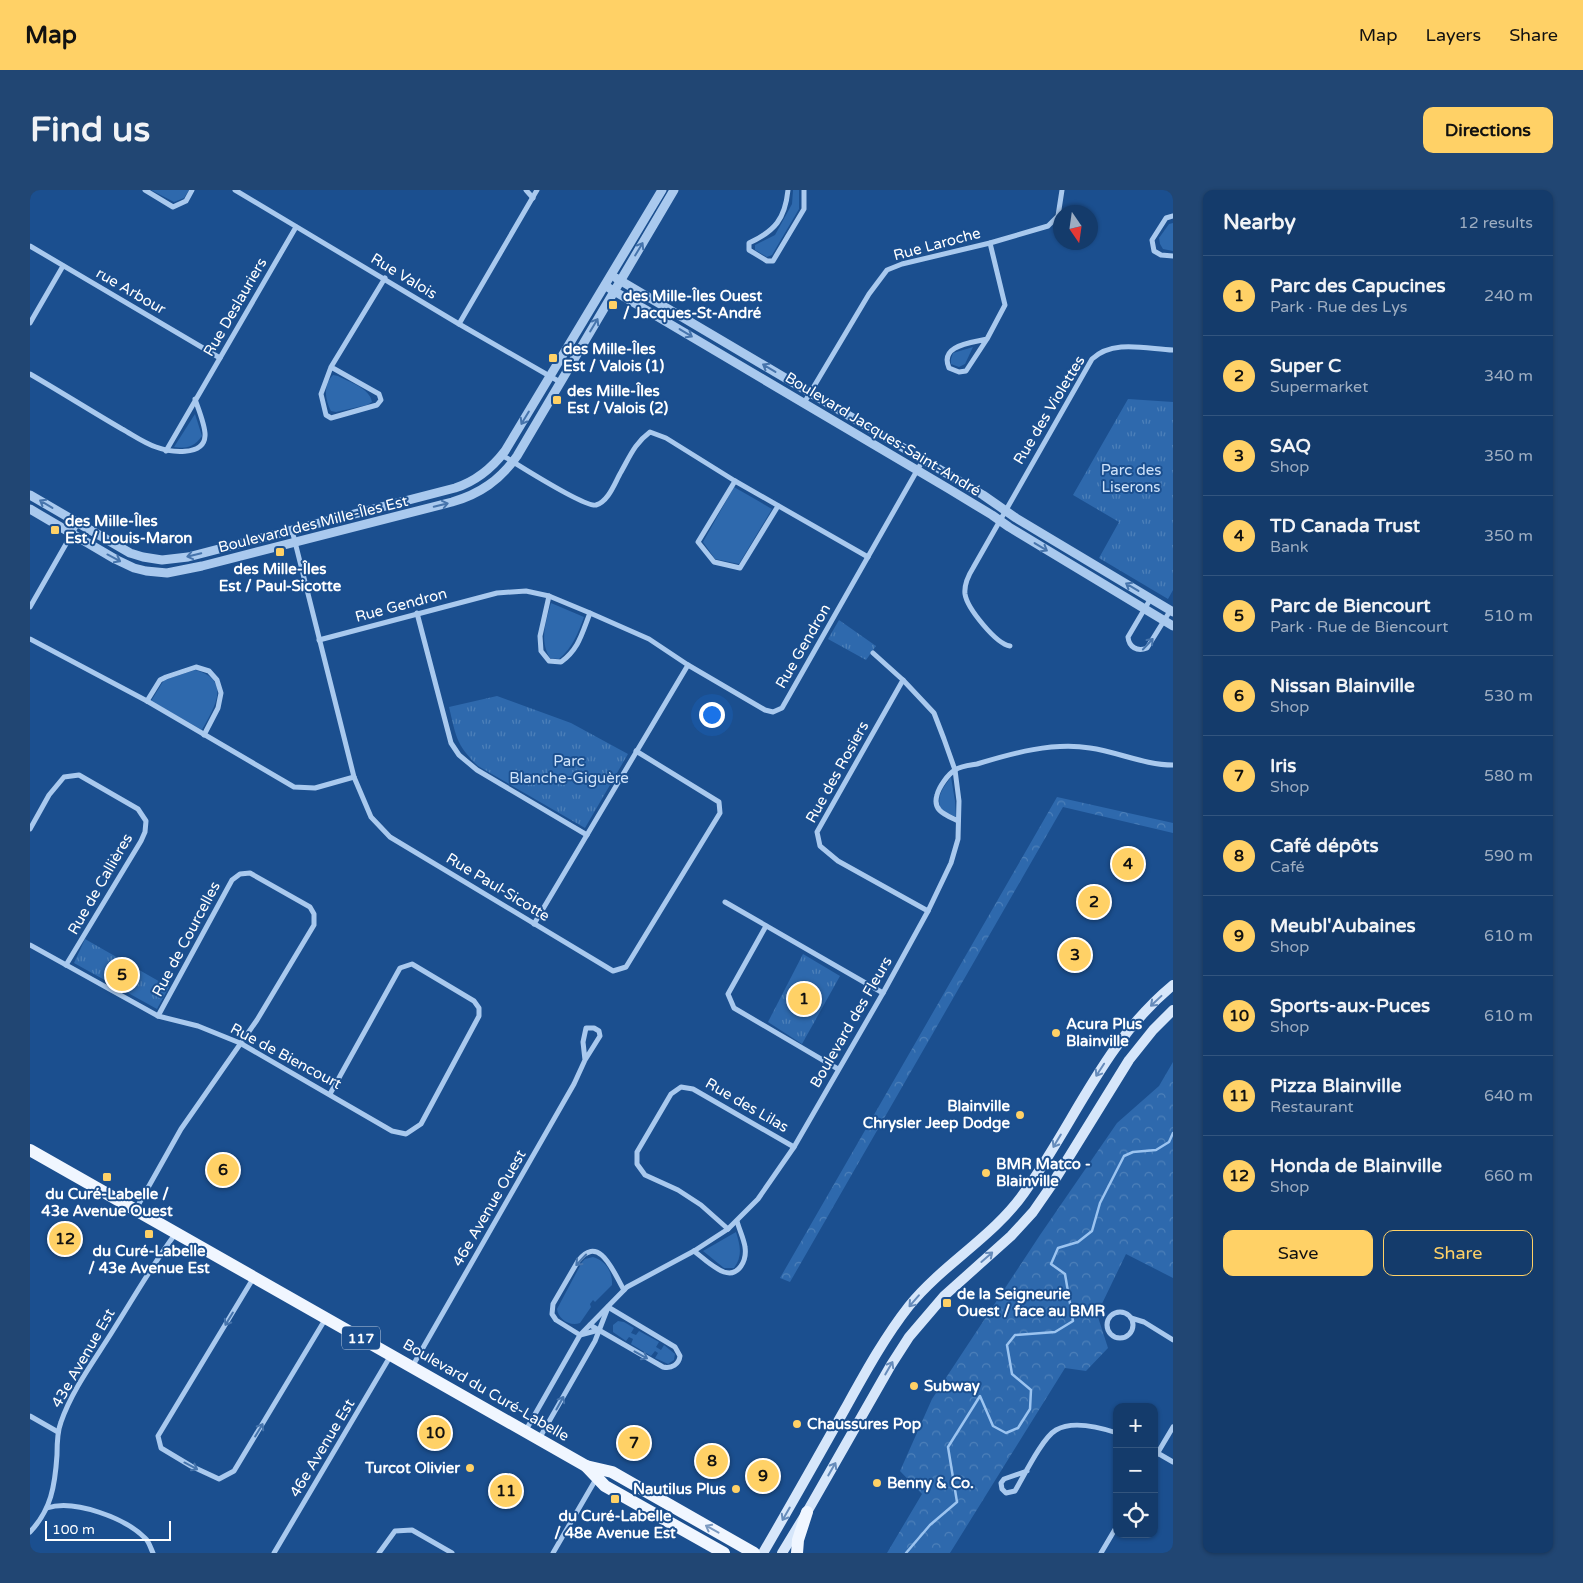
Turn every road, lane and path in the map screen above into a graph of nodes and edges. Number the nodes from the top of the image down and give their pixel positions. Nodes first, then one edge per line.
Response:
1 (145, 190) edge
2 (192, 190) edge
3 (235, 190) edge
4 (526, 190) edge
5 (537, 190) edge
6 (662, 190) edge
7 (674, 190) edge
8 (788, 190) edge
9 (804, 190) edge
10 (1062, 190) edge
11 (533, 198) junction
12 (1173, 216) edge
13 (296, 227) junction
14 (990, 243) junction
15 (30, 246) edge
16 (1173, 256) edge
17 (63, 266) junction
18 (612, 275) junction
19 (385, 278) junction
20 (620, 280) junction
21 (605, 285) junction
22 (614, 291) junction
23 (30, 323) edge
24 (459, 324) junction
25 (987, 339) junction
26 (1173, 350) edge
27 (220, 358) junction
28 (332, 367) junction
29 (30, 374) edge
30 (550, 376) junction
31 (560, 382) junction
32 (810, 393) junction
33 (195, 399) junction
34 (804, 403) junction
35 (166, 450) junction
36 (502, 454) junction
37 (923, 460) junction
38 (513, 462) junction
39 (917, 470) junction
40 (735, 481) junction
41 (30, 494) edge
42 (778, 506) junction
43 (30, 509) edge
44 (1006, 510) junction
45 (1000, 521) junction
46 (78, 523) junction
47 (292, 530) junction
48 (72, 534) junction
49 (296, 542) junction
50 (868, 557) junction
51 (549, 596) junction
52 (1151, 598) junction
53 (30, 606) edge
54 (1144, 609) junction
55 (1172, 611) edge
56 (417, 613) junction
57 (590, 613) junction
58 (1164, 621) junction
59 (1173, 626) edge
60 (30, 639) edge
61 (319, 640) junction
62 (1010, 646) dead end
63 (873, 653) dead end
64 (688, 664) junction
65 (903, 680) junction
66 (147, 701) junction
67 (204, 735) junction
68 (636, 751) junction
69 (1173, 765) edge
70 (955, 770) junction
71 (354, 777) junction
72 (958, 821) junction
73 (30, 829) edge
74 (587, 835) junction
75 (725, 902) dead end
76 (928, 911) junction
77 (534, 924) junction
78 (766, 926) junction
79 (30, 945) edge
80 (66, 965) junction
81 (1173, 985) edge
82 (883, 993) junction
83 (1173, 1010) edge
84 (158, 1016) junction
85 (1140, 1017) junction
86 (1154, 1030) junction
87 (240, 1042) junction
88 (584, 1060) junction
89 (838, 1068) junction
90 (330, 1094) junction
91 (1071, 1118) junction
92 (1087, 1127) junction
93 (794, 1147) junction
94 (30, 1150) edge
95 (136, 1210) junction
96 (737, 1221) junction
97 (728, 1229) junction
98 (176, 1233) junction
99 (694, 1251) junction
100 (944, 1270) junction
101 (254, 1277) junction
102 (957, 1284) junction
103 (624, 1290) junction
104 (608, 1307) junction
105 (326, 1318) junction
106 (1131, 1318) junction
107 (590, 1325) junction
108 (599, 1330) junction
109 (580, 1334) junction
110 (1173, 1340) edge
111 (391, 1355) junction
112 (412, 1367) junction
113 (30, 1416) edge
114 (1173, 1427) edge
115 (58, 1432) junction
116 (525, 1432) junction
117 (1113, 1432) edge
118 (539, 1440) junction
119 (1158, 1449) edge
120 (1158, 1453) edge
121 (1173, 1462) edge
122 (1027, 1471) junction
123 (599, 1474) junction
124 (47, 1508) junction
125 (808, 1512) junction
126 (30, 1532) edge
127 (1113, 1533) edge
128 (153, 1553) edge
129 (274, 1553) edge
130 (380, 1553) edge
131 (452, 1553) edge
132 (553, 1553) edge
133 (724, 1553) edge
134 (754, 1553) edge
135 (763, 1553) edge
136 (782, 1553) edge
137 (798, 1553) edge
138 (1102, 1553) edge

1 - 2 street
3 - 13 street, Rue Valois
4 - 11 street
5 - 11 street
6 - 18 street, Boulevard des Mille-Îles Est
20 -> 7 street, Boulevard des Mille-Îles Est
8 - 9 street
10 - 14 street, Rue Laroche
11 - 24 street
12 - 16 street
13 - 19 street, Rue Valois
13 - 27 street, Rue Deslauriers
14 - 25 street
14 - 32 street, Rue Laroche
15 - 17 street, rue Arbour
17 - 23 street
17 - 27 street, rue Arbour
18 - 20 street, Boulevard Jacques-Saint-André
18 - 21 street, Boulevard des Mille-Îles Est
19 - 24 street, Rue Valois
19 - 28 street
20 - 22 street, Boulevard des Mille-Îles Est
32 -> 20 street, Boulevard Jacques-Saint-André
21 - 22 street, Boulevard Jacques-Saint-André
21 - 30 street, Boulevard des Mille-Îles Est
31 -> 22 street, Boulevard des Mille-Îles Est
22 -> 34 street, Boulevard Jacques-Saint-André
24 - 30 street, Rue Valois
25 - 25 street
26 - 44 street, Rue des Violettes
27 - 33 street, Rue Deslauriers
28 - 28 street
29 - 35 street
30 - 31 street, Rue Valois
30 -> 36 street, Boulevard des Mille-Îles Est
31 - 38 street, Boulevard des Mille-Îles Est
32 - 34 street, Rue Laroche
32 - 37 street, Boulevard Jacques-Saint-André
33 - 35 street, Rue Deslauriers
33 - 35 street
34 - 39 street, Boulevard Jacques-Saint-André
36 - 38 street
36 - 47 street, Boulevard des Mille-Îles Est
37 - 39 street, Rue Gendron
37 - 44 street, Boulevard Jacques-Saint-André
38 - 40 street
49 -> 38 street, Boulevard des Mille-Îles Est
39 - 45 street, Boulevard Jacques-Saint-André
39 - 50 street, Rue Gendron
40 - 42 street
40 - 42 street
46 -> 41 street, Boulevard des Mille-Îles Est
42 - 50 street
43 - 48 street, Boulevard des Mille-Îles Est
44 - 45 street, Rue des Violettes
52 -> 44 street, Boulevard Jacques-Saint-André
45 -> 54 street, Boulevard Jacques-Saint-André
45 - 62 street, Rue des Violettes
47 -> 46 street, Boulevard des Mille-Îles Est
46 - 48 street
47 - 49 street, Rue Paul-Sicotte
48 -> 49 street, Boulevard des Mille-Îles Est
48 - 53 street
49 - 61 street, Rue Paul-Sicotte
50 - 64 street, Rue Gendron
51 - 56 street, Rue Gendron
51 - 57 street, Rue Gendron
51 - 57 street
52 - 54 street, Boulevard Jacques-Saint-André
52 - 55 street, Boulevard Jacques-Saint-André
54 - 58 street, Boulevard Jacques-Saint-André
54 -> 58 street, Boulevard Jacques-Saint-André
55 - 58 street, Boulevard Jacques-Saint-André
56 - 61 street, Rue Gendron
56 - 74 street
57 - 64 street, Rue Gendron
58 - 59 street, Boulevard Jacques-Saint-André
60 - 66 street
61 - 71 street, Rue Paul-Sicotte
63 - 65 street, Boulevard des Fleurs
64 - 68 street
65 - 70 street, Boulevard des Fleurs
65 - 76 street, Rue des Rosiers
66 - 67 street
66 - 67 street
67 - 71 street
68 - 74 street
68 - 77 street, Rue Paul-Sicotte
69 - 70 street
70 - 72 street, Boulevard des Fleurs
70 - 72 street
71 - 77 street, Rue Paul-Sicotte
72 - 76 street, Boulevard des Fleurs
73 - 80 street, Rue de Callières
74 - 77 street
75 - 78 street
76 - 82 street, Boulevard des Fleurs
78 - 82 street
78 - 89 street
79 - 80 street, Rue de Biencourt
80 - 84 street, Rue de Biencourt
81 -> 85 main road
82 - 89 street, Boulevard des Fleurs
83 - 86 main road
84 - 87 street, Rue de Biencourt
84 - 87 street, Rue de Courcelles
85 - 86 main road
85 -> 91 main road
86 - 92 main road
87 - 90 street, Rue de Biencourt
87 - 95 street
88 - 88 street, 46e Avenue Ouest
88 - 112 street, 46e Avenue Ouest
89 - 93 street, Boulevard des Fleurs
90 - 90 street, Rue de Biencourt
91 - 92 main road
91 -> 100 main road
102 -> 92 main road
93 - 96 street, Boulevard des Fleurs
93 - 97 street, Rue des Lilas
94 - 95 main road, Boulevard du Curé-Labelle / 117
95 - 98 main road, Boulevard du Curé-Labelle / 117
96 - 97 street, Boulevard des Fleurs
96 - 99 street
97 - 99 street, Boulevard des Fleurs
98 - 101 main road, Boulevard du Curé-Labelle / 117
98 - 115 street, 43e Avenue Est
99 - 103 street, Boulevard des Fleurs
100 - 102 main road
100 -> 135 main road
101 - 105 main road, Boulevard du Curé-Labelle / 117
101 -> 105 street
125 -> 102 main road
103 - 104 street, Boulevard des Fleurs
103 -> 109 street
104 - 107 street, Boulevard des Fleurs
104 - 108 street, Boulevard des Fleurs
108 -> 104 street
105 - 111 main road, Boulevard du Curé-Labelle / 117
106 - 106 street
106 - 110 street
107 - 108 street
107 - 109 street, Boulevard des Fleurs
108 - 109 street
118 -> 108 street, Boulevard des Fleurs
109 - 116 street, Boulevard des Fleurs
111 - 112 main road, Boulevard du Curé-Labelle / 117
111 - 129 street, 46e Avenue Est
112 - 116 main road, Boulevard du Curé-Labelle / 117
113 - 115 street
114 - 119 street
115 - 124 street, 43e Avenue Est
116 - 118 main road, Boulevard du Curé-Labelle / 117
117 - 122 street
118 - 123 main road, Boulevard du Curé-Labelle / 117
120 - 121 street
122 - 122 street
123 - 132 street
123 - 133 main road, Boulevard du Curé-Labelle / 117
134 -> 123 main road, Boulevard du Curé-Labelle / 117
124 - 126 street, 43e Avenue Est
124 - 128 street
125 - 136 main road
125 - 137 main road
127 - 138 street
130 - 131 street

